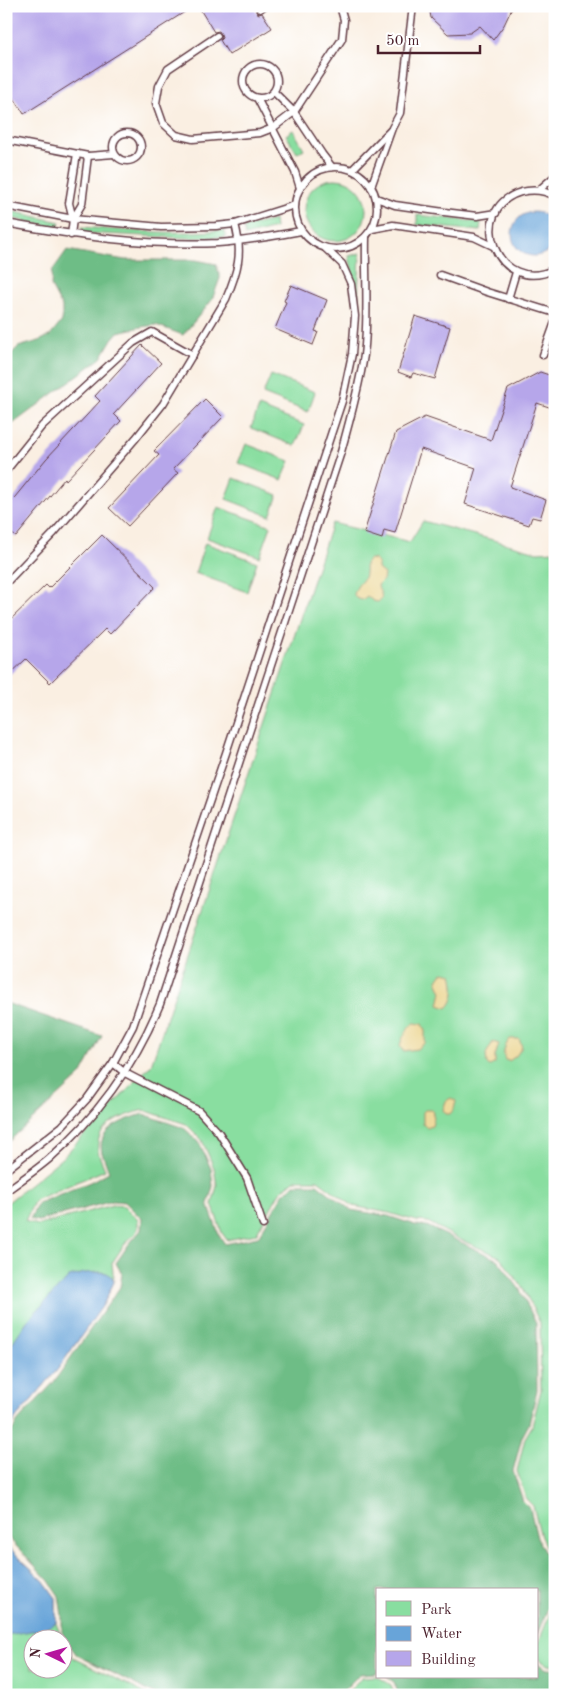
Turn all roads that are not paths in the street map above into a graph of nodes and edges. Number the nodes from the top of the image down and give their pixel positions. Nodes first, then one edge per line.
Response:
1 (340, 6) edge
2 (413, 6) edge
3 (217, 36) dead end
4 (274, 92) junction
5 (257, 98) junction
6 (294, 112) junction
7 (273, 128) junction
8 (392, 128) junction
9 (6, 140) edge
10 (77, 154) junction
11 (114, 154) junction
12 (88, 156) junction
13 (332, 167) junction
14 (352, 170) junction
15 (555, 176) edge
16 (371, 187) junction
17 (300, 188) junction
18 (539, 190) junction
19 (555, 196) edge
20 (376, 198) junction
21 (295, 205) junction
22 (6, 206) edge
23 (496, 213) junction
24 (73, 219) junction
25 (6, 223) edge
26 (235, 224) junction
27 (372, 229) junction
28 (301, 231) junction
29 (71, 235) junction
30 (366, 236) junction
31 (239, 240) junction
32 (493, 246) junction
33 (325, 248) junction
34 (555, 269) edge
35 (516, 272) junction
36 (440, 275) dead end
37 (508, 299) junction
38 (555, 313) edge
39 (555, 322) edge
40 (193, 355) junction
41 (544, 355) dead end
42 (6, 471) edge
43 (6, 583) edge
44 (113, 1063) junction
45 (125, 1073) junction
46 (6, 1170) edge
47 (6, 1191) edge
48 (264, 1225) dead end

1 - 6 lane
2 - 8 lane
3 - 7 lane
4 - 5 lane
4 - 5 lane
4 - 6 lane
5 - 7 lane
6 - 7 lane
6 - 13 lane
7 - 17 lane
8 - 14 lane
8 - 16 lane
9 - 10 lane
10 - 12 lane
10 - 24 lane
11 - 11 lane
11 - 12 lane
12 - 24 lane
13 - 14 lane
13 - 17 lane
14 - 16 lane
15 - 18 lane
16 - 20 lane
17 - 21 lane
18 - 19 lane
18 - 23 lane
20 - 23 lane
20 - 27 lane
21 - 26 lane
21 - 28 lane
22 - 24 lane
23 - 32 lane
24 - 26 lane
24 - 29 lane
25 - 29 lane
26 - 31 lane
27 - 30 lane
27 - 32 lane
28 - 31 lane
28 - 33 lane
29 - 31 lane
30 - 33 lane
30 - 45 lane
31 - 40 lane
32 - 35 lane
33 - 44 lane
34 - 35 lane
35 - 37 lane
36 - 37 lane
37 - 38 lane
39 - 41 lane
40 - 42 lane
40 - 43 lane
44 - 45 lane
44 - 46 lane
45 - 47 lane
45 - 48 lane

